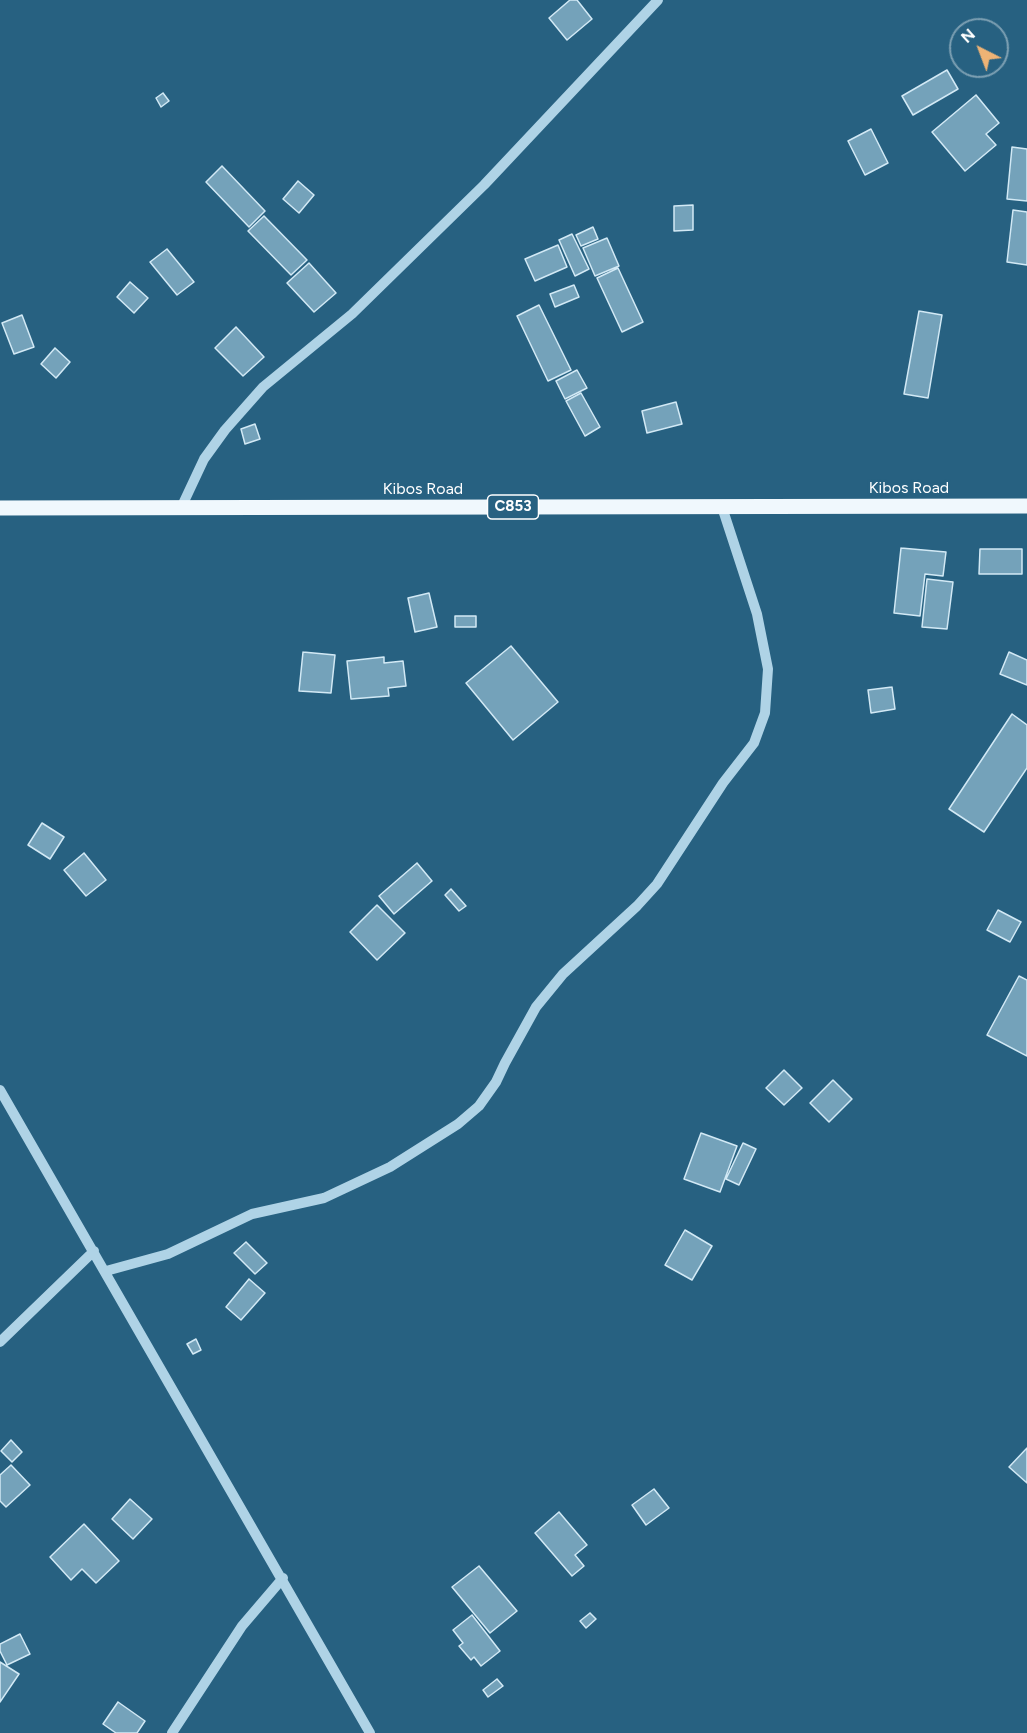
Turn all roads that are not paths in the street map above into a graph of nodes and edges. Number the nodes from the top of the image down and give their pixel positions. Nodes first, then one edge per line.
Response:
1 (658, 0) edge
2 (1027, 506) edge
3 (722, 507) junction
4 (0, 508) edge
5 (181, 508) junction
6 (0, 1090) edge
7 (94, 1251) junction
8 (106, 1271) junction
9 (0, 1342) edge
10 (283, 1578) junction
11 (172, 1733) edge
12 (370, 1733) edge

1 - 5 street
2 - 3 main road, Kibos Road / C853
3 - 5 main road, Kibos Road / C853
3 - 8 street
4 - 5 main road, Kibos Road / C853
6 - 7 street
7 - 8 street
7 - 9 street
8 - 10 street
10 - 11 street
10 - 12 street

